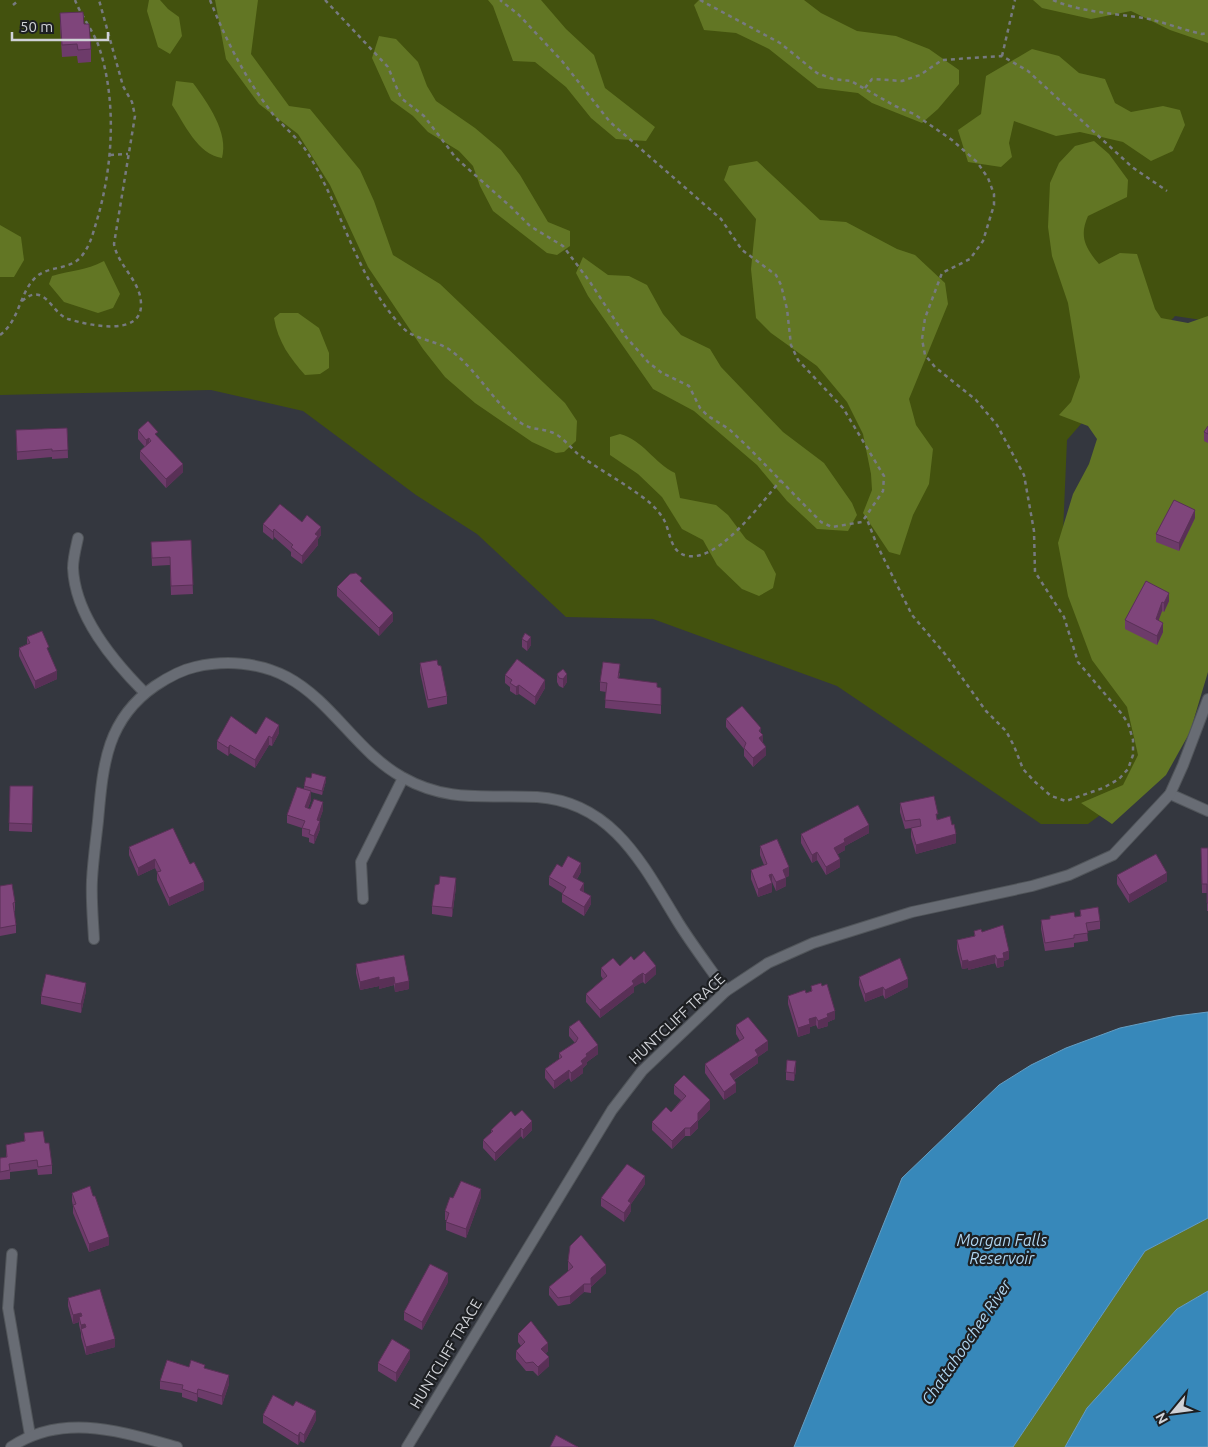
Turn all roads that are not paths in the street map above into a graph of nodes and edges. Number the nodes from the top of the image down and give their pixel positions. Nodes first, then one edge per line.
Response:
1 (78, 538) dead end
2 (146, 693) junction
3 (1208, 699) edge
4 (403, 778) junction
5 (1170, 794) junction
6 (1208, 811) edge
7 (363, 899) dead end
8 (94, 939) dead end
9 (726, 991) junction
10 (12, 1254) dead end
11 (30, 1435) junction
12 (12, 1447) edge
13 (177, 1447) edge
14 (407, 1447) edge

1 - 2 street
2 - 4 street
2 - 8 street
3 - 5 street, HUNTCLIFF TRACE
4 - 7 street
4 - 9 street
5 - 6 street
5 - 9 street, HUNTCLIFF TRACE
9 - 14 street, HUNTCLIFF TRACE
10 - 11 street
11 - 12 street
11 - 13 street

